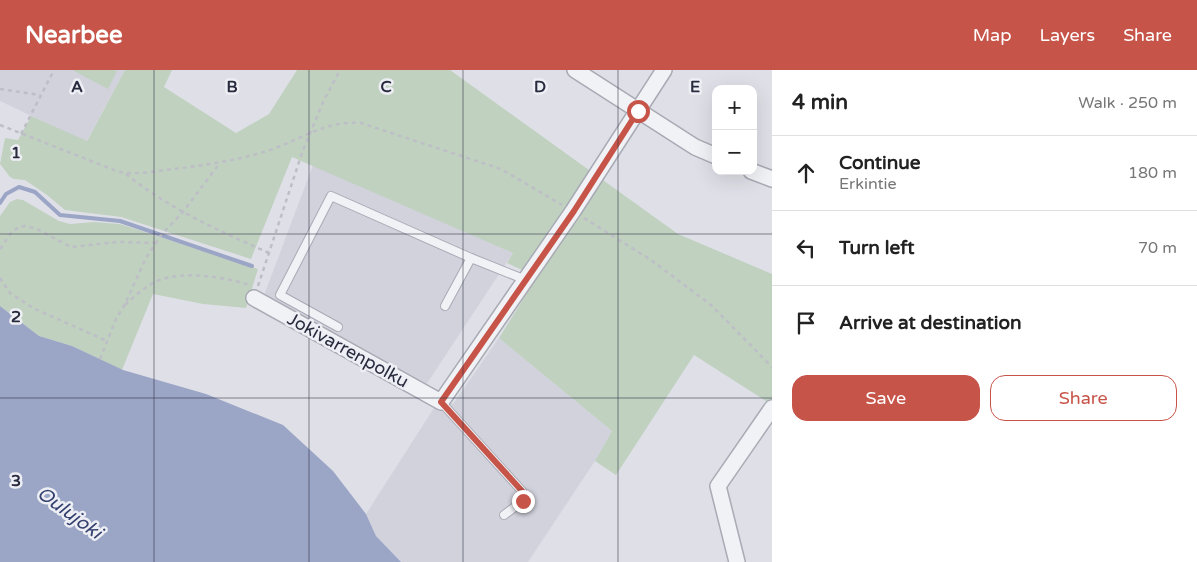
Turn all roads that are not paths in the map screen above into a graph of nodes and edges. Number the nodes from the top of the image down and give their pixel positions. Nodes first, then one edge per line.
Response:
1 (575, 70) edge
2 (664, 70) edge
3 (638, 111) junction
4 (712, 154) edge
5 (757, 173) edge
6 (772, 179) edge
7 (471, 258) junction
8 (526, 280) junction
9 (256, 292) road end
10 (445, 306) dead end
11 (338, 327) dead end
12 (441, 402) junction
13 (772, 408) edge
14 (504, 515) dead end
15 (737, 562) edge

1 - 3 street
2 - 3 street
3 - 4 street
3 - 8 street
5 - 6 street
7 - 8 lane
7 - 10 lane
7 - 11 lane
8 - 12 street
9 - 12 street, Jokivarrenpolku
12 - 14 lane
13 - 15 street

